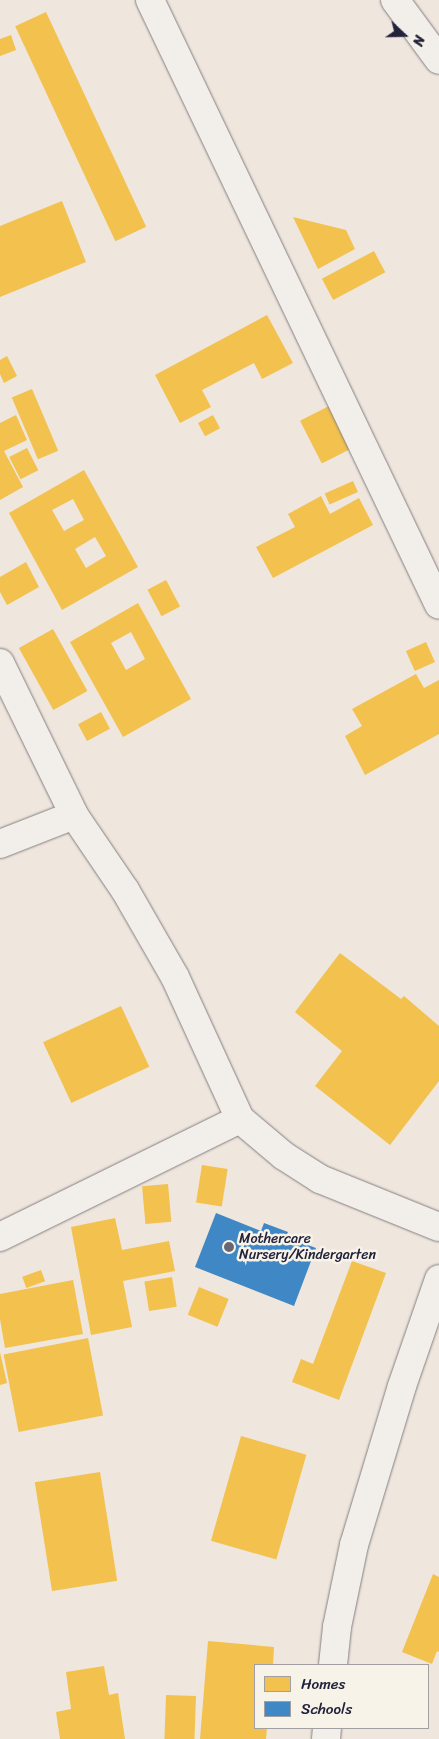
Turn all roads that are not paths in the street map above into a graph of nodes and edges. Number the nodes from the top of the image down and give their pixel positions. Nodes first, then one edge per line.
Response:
1 (150, 0) edge
2 (395, 0) edge
3 (439, 60) edge
4 (439, 605) edge
5 (0, 663) edge
6 (74, 815) junction
7 (0, 844) edge
8 (240, 1119) junction
9 (439, 1227) edge
10 (0, 1237) edge
11 (439, 1279) edge
12 (333, 1664) edge

1 - 4 main road
2 - 3 main road
5 - 6 main road
6 - 7 main road
6 - 8 main road
8 - 9 main road
8 - 10 main road
11 - 12 main road

